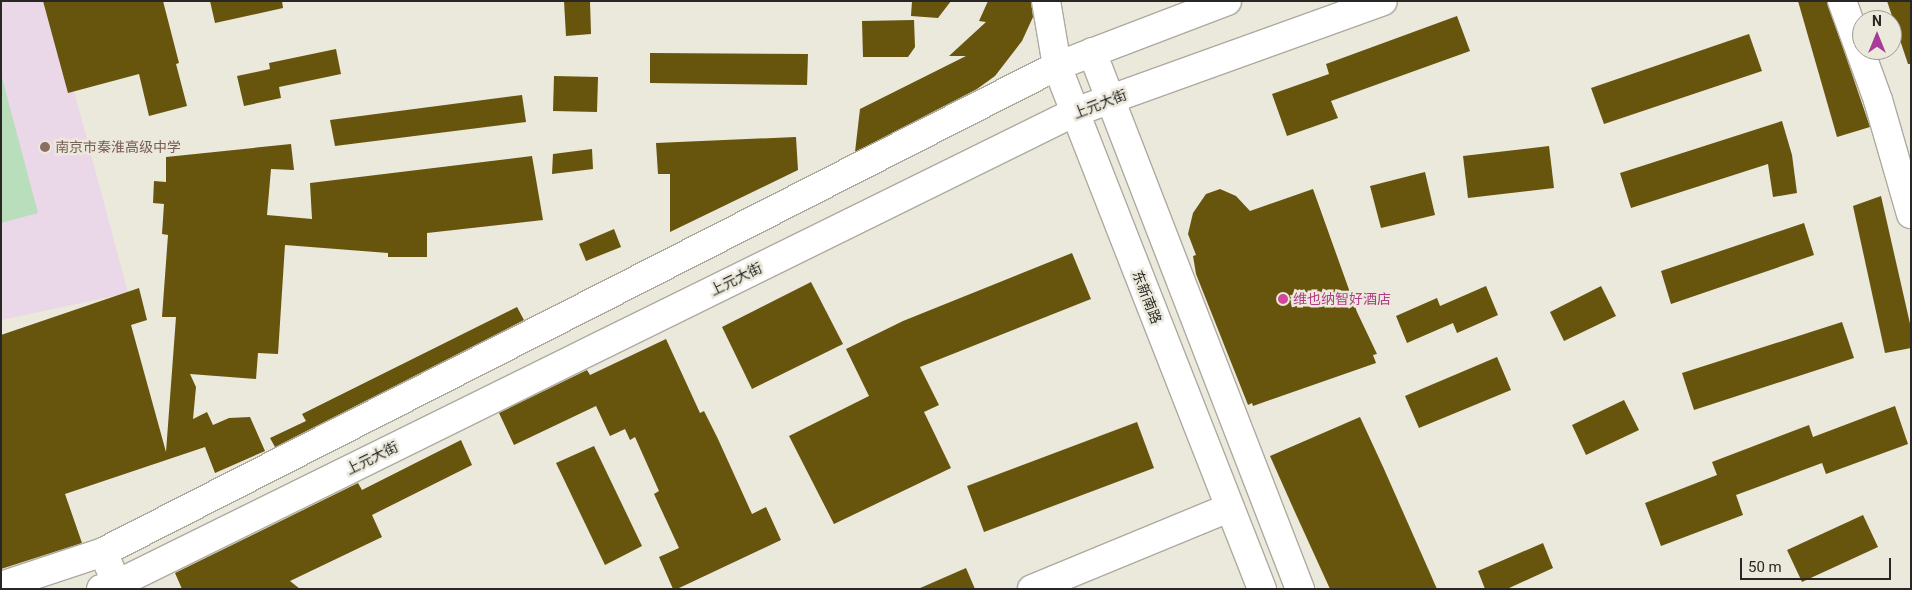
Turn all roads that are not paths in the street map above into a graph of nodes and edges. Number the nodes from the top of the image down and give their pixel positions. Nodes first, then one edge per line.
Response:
1 (1046, 1) edge
2 (1227, 1) edge
3 (1383, 1) edge
4 (1842, 1) edge
5 (1092, 52) junction
6 (1057, 66) junction
7 (1109, 100) junction
8 (1075, 112) junction
9 (1911, 214) edge
10 (1229, 508) junction
11 (103, 552) junction
12 (1, 586) edge
13 (112, 587) edge
14 (1032, 589) edge
15 (1262, 589) edge
16 (1300, 589) edge

1 - 6 main road, 东新南路
2 - 5 main road
3 - 7 main road, 上元大街
4 - 9 main road
5 - 6 main road
5 - 7 main road
6 - 8 main road, 东新南路
6 - 11 main road
7 - 8 main road, 上元大街
7 - 16 main road
8 - 10 main road, 东新南路
8 - 13 main road, 上元大街
10 - 14 main road
10 - 15 main road, 东新南路
11 - 12 main road
11 - 13 main road

